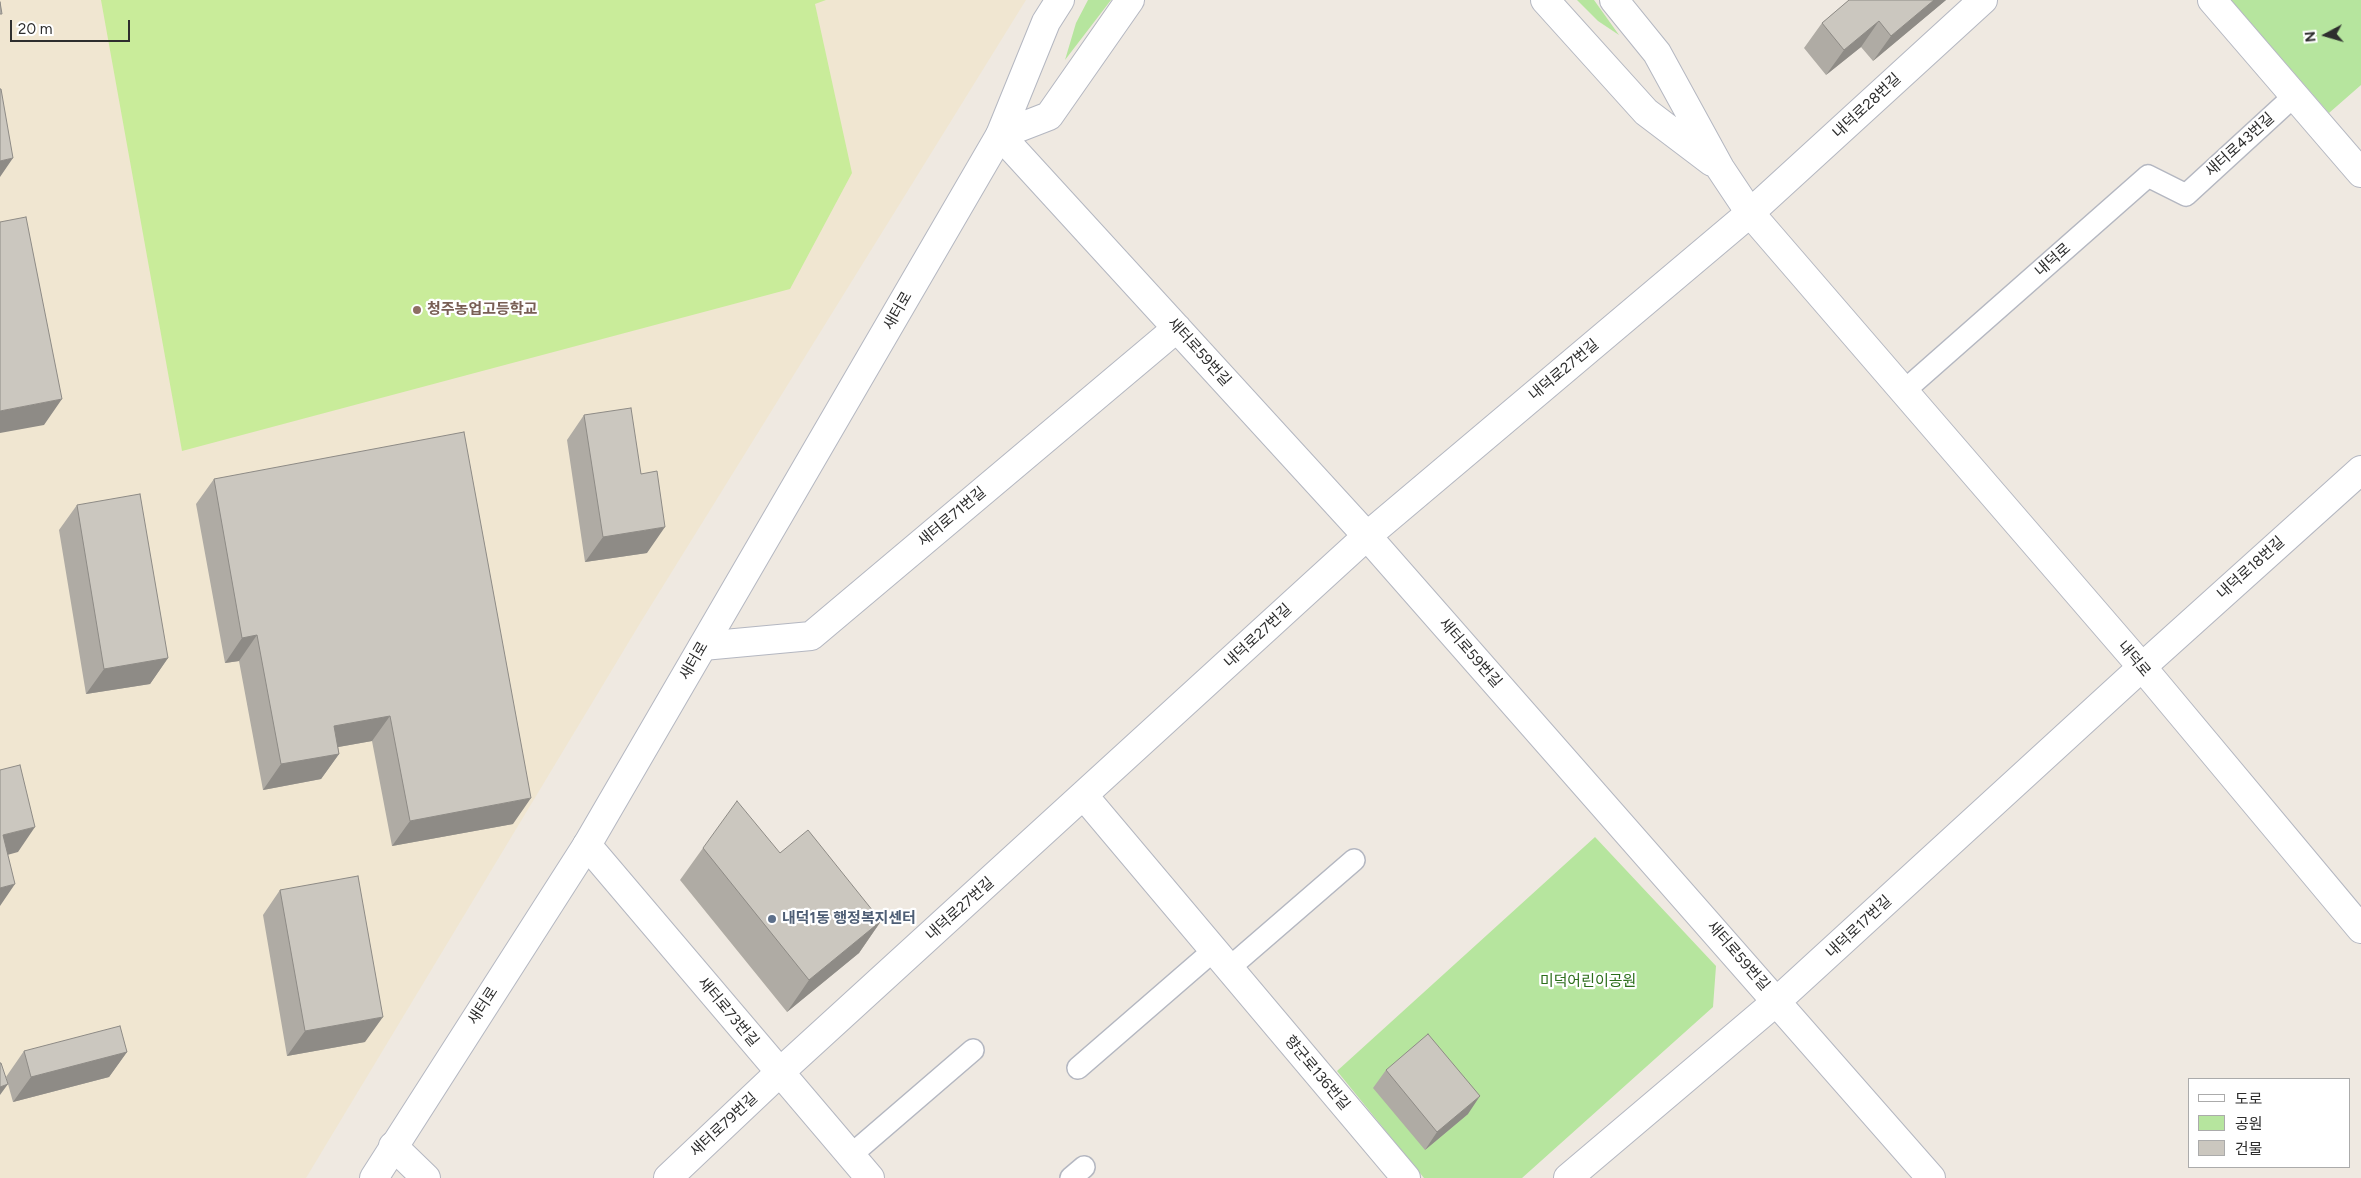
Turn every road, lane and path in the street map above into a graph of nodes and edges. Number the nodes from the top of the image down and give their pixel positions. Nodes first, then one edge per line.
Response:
1 (1060, 0) edge
2 (1130, 0) edge
3 (1545, 0) edge
4 (1614, 0) edge
5 (1983, 0) edge
6 (2212, 0) edge
7 (2294, 96) junction
8 (1000, 135) junction
9 (1720, 168) junction
10 (2361, 174) edge
11 (2186, 195) joint
12 (1750, 213) junction
13 (1177, 328) junction
14 (1904, 391) junction
15 (2361, 470) edge
16 (1367, 536) junction
17 (703, 646) junction
18 (2142, 667) junction
19 (1084, 796) junction
20 (587, 845) junction
21 (1354, 860) dead end
22 (2361, 929) edge
23 (1221, 960) junction
24 (1777, 1002) junction
25 (973, 1050) dead end
26 (1078, 1068) dead end
27 (779, 1073) junction
28 (393, 1146) junction
29 (850, 1156) junction
30 (374, 1178) edge
31 (426, 1178) edge
32 (668, 1178) edge
33 (870, 1178) edge
34 (1406, 1178) edge
35 (1568, 1178) edge
36 (1931, 1178) edge

1 - 8 street, 새터로
2 - 8 street
3 - 9 street
4 - 9 street
5 - 12 street, 내덕로28번길
6 - 7 street
7 - 10 street
7 - 11 lane, 새터로43번길
8 - 13 street, 새터로59번길
8 - 17 street, 새터로
9 - 12 street, 내덕로
11 - 14 lane, 내덕로
12 - 14 street, 내덕로
12 - 16 street, 내덕로27번길
13 - 16 street, 새터로59번길
13 - 17 street, 새터로71번길
14 - 18 street, 내덕로
15 - 18 street, 내덕로18번길
16 - 19 street, 내덕로27번길
16 - 24 street, 새터로59번길
17 - 20 street, 새터로
18 - 22 street, 내덕로
18 - 24 street, 내덕로17번길
19 - 23 street, 향군로136번길
19 - 27 street, 내덕로27번길
20 - 27 street, 새터로73번길
20 - 28 street, 새터로
21 - 23 lane
23 - 26 lane
23 - 34 street, 향군로136번길
24 - 35 street, 내덕로17번길
24 - 36 street, 새터로59번길
25 - 29 lane
27 - 29 street, 새터로73번길
27 - 32 street, 새터로79번길
28 - 30 street, 새터로
28 - 31 street
29 - 33 street, 새터로73번길

